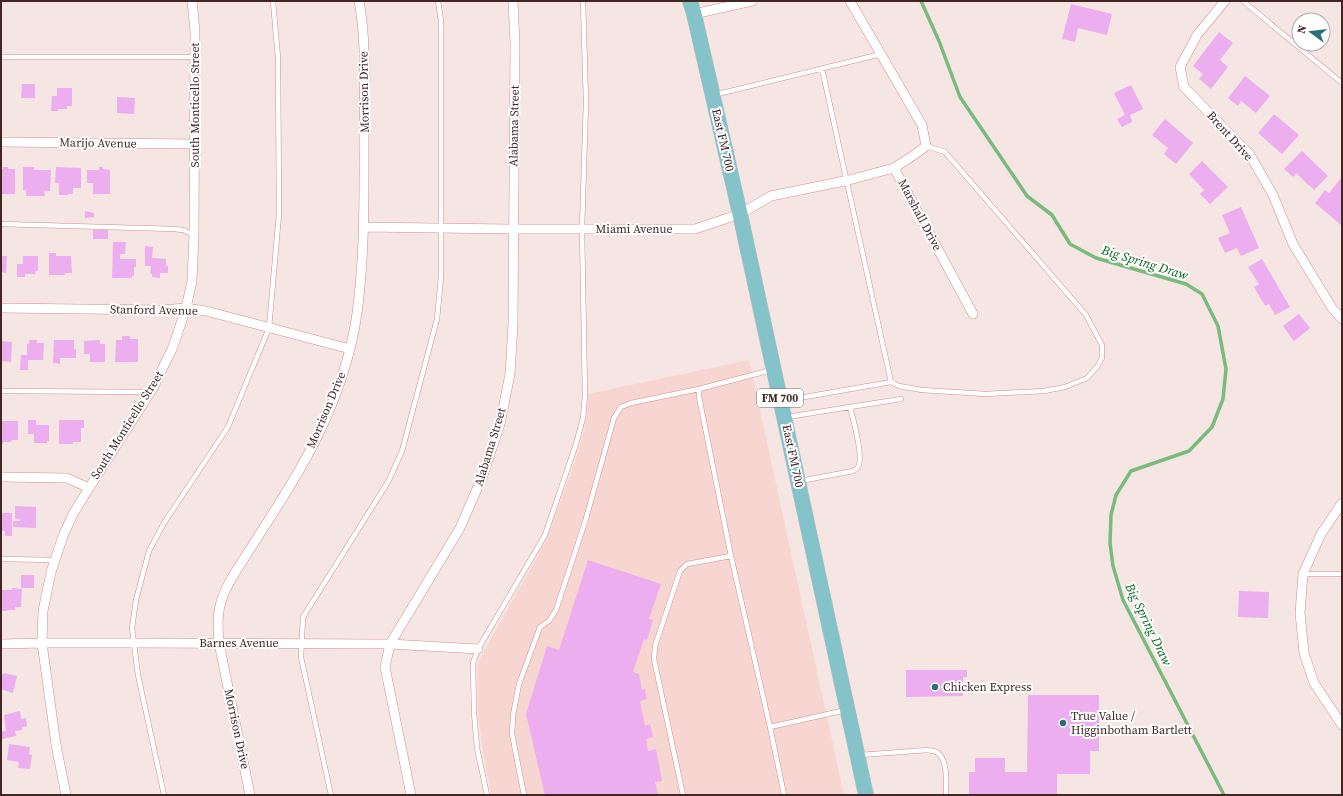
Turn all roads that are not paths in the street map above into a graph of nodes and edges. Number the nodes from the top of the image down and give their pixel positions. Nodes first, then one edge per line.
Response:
1 (192, 1) edge
2 (273, 1) edge
3 (359, 1) edge
4 (438, 1) edge
5 (513, 1) edge
6 (583, 1) edge
7 (752, 1) edge
8 (850, 1) edge
9 (1225, 1) edge
10 (1243, 1) edge
11 (692, 7) edge
12 (881, 54) junction
13 (1, 57) edge
14 (196, 57) junction
15 (822, 69) junction
16 (1342, 83) edge
17 (713, 95) junction
18 (1, 142) edge
19 (195, 144) junction
20 (926, 146) junction
21 (894, 168) junction
22 (846, 180) junction
23 (740, 214) junction
24 (1, 224) edge
25 (364, 227) junction
26 (441, 227) junction
27 (513, 229) junction
28 (582, 229) junction
29 (194, 235) junction
30 (1, 308) edge
31 (186, 308) junction
32 (973, 314) dead end
33 (1342, 319) edge
34 (269, 328) junction
35 (350, 350) junction
36 (774, 369) junction
37 (891, 382) junction
38 (699, 389) junction
39 (1, 391) edge
40 (150, 392) junction
41 (901, 399) dead end
42 (781, 401) junction
43 (850, 407) junction
44 (784, 418) junction
45 (1, 476) edge
46 (798, 481) junction
47 (89, 488) junction
48 (1342, 503) edge
49 (732, 556) junction
50 (1, 559) edge
51 (55, 560) junction
52 (1303, 574) junction
53 (1342, 574) edge
54 (42, 643) junction
55 (134, 643) junction
56 (219, 643) junction
57 (302, 643) junction
58 (1, 644) edge
59 (390, 644) junction
60 (478, 649) junction
61 (848, 709) junction
62 (1339, 713) edge
63 (1342, 725) edge
64 (770, 727) junction
65 (858, 755) junction
66 (66, 795) edge
67 (164, 795) edge
68 (250, 795) edge
69 (331, 795) edge
70 (411, 795) edge
71 (487, 795) edge
72 (524, 795) edge
73 (683, 795) edge
74 (784, 795) edge
75 (866, 795) edge
76 (946, 795) edge

1 - 14 street, South Monticello Street
2 - 34 lane
3 - 25 street, Morrison Drive
4 - 26 lane
5 - 27 street, Alabama Street
6 - 28 lane
7 - 11 street
8 - 12 street
9 - 33 street, Brent Drive
10 - 16 lane
11 - 17 main road, East FM 700 / FM 700
12 - 15 lane
12 - 20 street
13 - 14 lane
14 - 19 street, South Monticello Street
15 - 17 lane
15 - 22 lane
17 - 23 main road, East FM 700 / FM 700
18 - 19 street, Marijo Avenue
19 - 29 street, South Monticello Street
20 - 21 street, Marshall Drive
20 - 37 lane
21 - 22 street, Miami Avenue
21 - 32 street, Marshall Drive
22 - 23 street, Miami Avenue
22 - 37 lane
23 - 28 street, Miami Avenue
23 - 36 main road, East FM 700 / FM 700
24 - 29 lane
25 - 26 street, Miami Avenue
25 - 35 street, Morrison Drive
26 - 27 street, Miami Avenue
26 - 57 lane
27 - 28 street, Miami Avenue
27 - 59 street, Alabama Street
28 - 60 lane
29 - 31 street, South Monticello Street
30 - 31 street, Stanford Avenue
31 - 34 street, Stanford Avenue
31 - 40 street, South Monticello Street
34 - 35 street, Stanford Avenue
34 - 55 lane
35 - 56 street, Morrison Drive
36 - 38 lane
36 - 42 main road, East FM 700 / FM 700
37 - 42 lane
38 - 49 lane
38 - 72 lane
39 - 40 lane
40 - 47 street, South Monticello Street
41 - 43 lane
42 - 44 main road, East FM 700 / FM 700
43 - 44 lane
43 - 46 lane
44 - 46 main road, East FM 700 / FM 700
45 - 47 street
46 - 61 main road, East FM 700 / FM 700
47 - 51 street, South Monticello Street
48 - 52 street
49 - 64 lane
49 - 73 lane
50 - 51 lane
51 - 54 street, South Monticello Street
52 - 53 lane
52 - 62 street
54 - 55 street, Barnes Avenue
54 - 58 street, Barnes Avenue
54 - 66 street, South Monticello Street
55 - 56 street, Barnes Avenue
55 - 67 lane
56 - 57 street, Barnes Avenue
56 - 68 street, Morrison Drive
57 - 59 street, Barnes Avenue
57 - 69 lane
59 - 60 street, Barnes Avenue
59 - 70 street, Alabama Street
60 - 71 lane
61 - 64 lane
61 - 65 main road, East FM 700 / FM 700
62 - 63 street
64 - 74 lane
65 - 75 main road, East FM 700 / FM 700
65 - 76 lane

